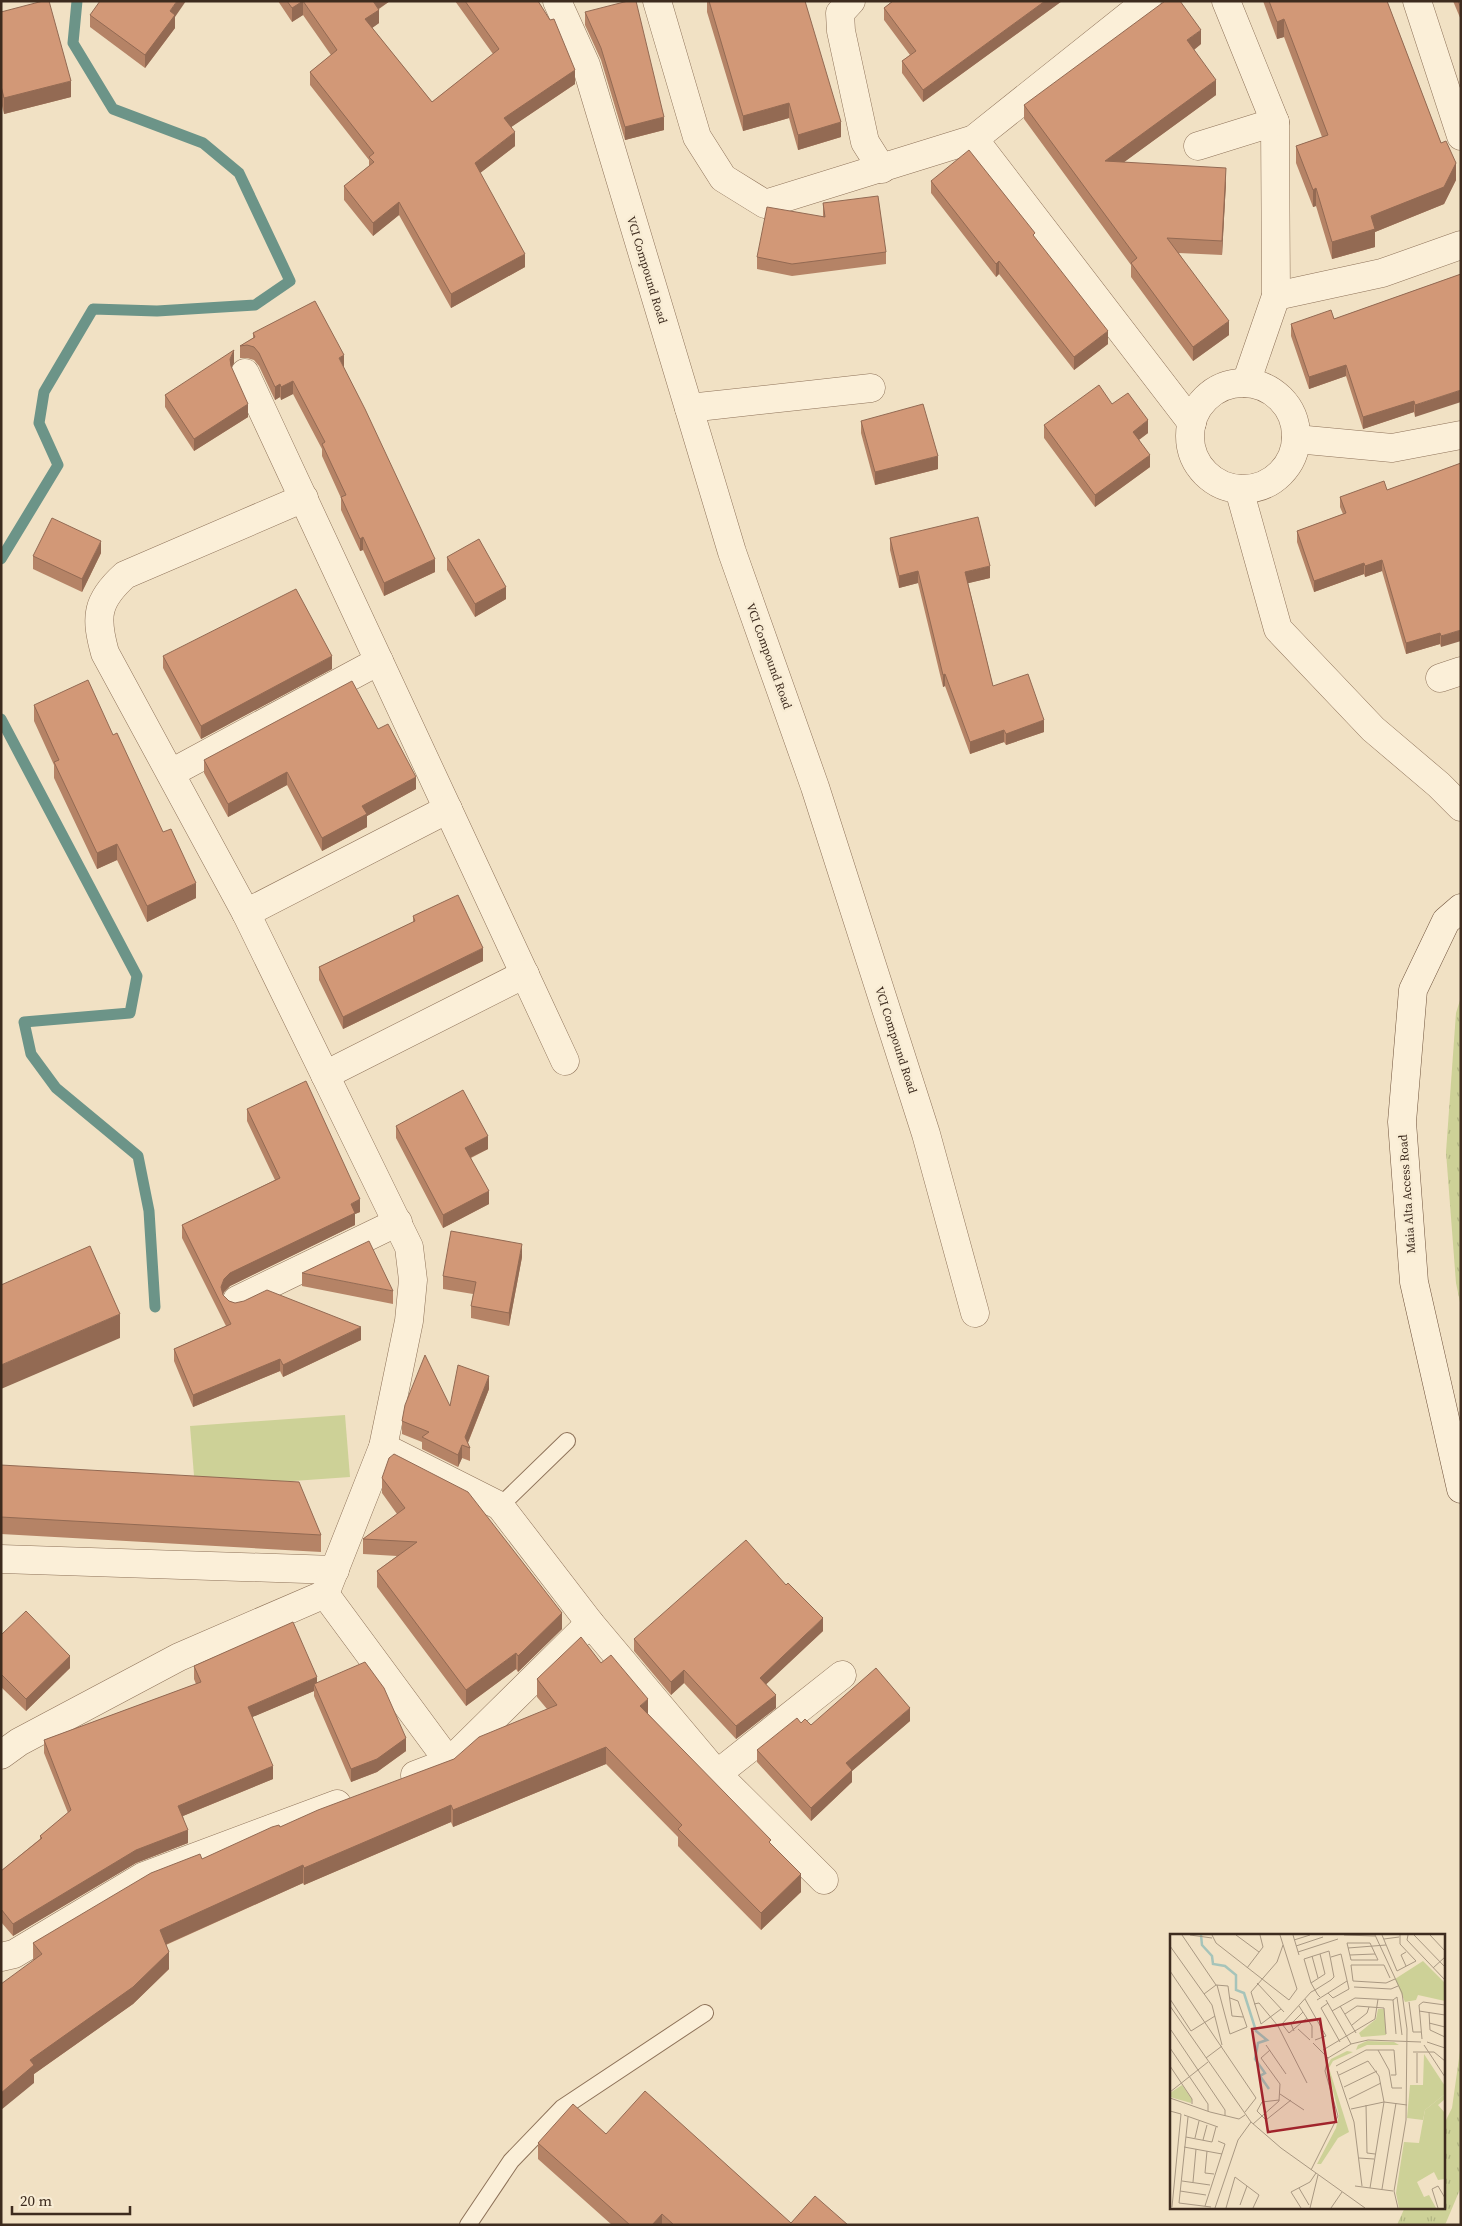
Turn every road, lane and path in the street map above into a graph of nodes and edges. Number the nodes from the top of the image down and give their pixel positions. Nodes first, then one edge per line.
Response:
1 (558, 1) edge
2 (657, 1) edge
3 (851, 1) edge
4 (1147, 1) edge
5 (1226, 1) edge
6 (1417, 1) edge
7 (1275, 122) junction
8 (1461, 136) edge
9 (974, 139) junction
10 (1198, 146) dead end
11 (882, 169) junction
12 (1461, 245) edge
13 (1276, 296) junction
14 (245, 373) dead end
15 (1246, 383) junction
16 (871, 388) dead end
17 (689, 408) junction
18 (1192, 423) junction
19 (1461, 435) edge
20 (1296, 439) junction
21 (1239, 489) junction
22 (304, 498) junction
23 (379, 660) junction
24 (171, 773) junction
25 (1461, 807) edge
26 (448, 809) junction
27 (1461, 908) edge
28 (246, 913) junction
29 (525, 974) junction
30 (565, 1061) dead end
31 (325, 1075) junction
32 (398, 1222) junction
33 (237, 1300) edge
34 (975, 1313) dead end
35 (567, 1441) dead end
36 (383, 1447) junction
37 (1461, 1489) edge
38 (500, 1506) junction
39 (1, 1559) edge
40 (330, 1582) junction
41 (590, 1623) junction
42 (842, 1675) dead end
43 (1, 1755) edge
44 (449, 1762) junction
45 (717, 1774) junction
46 (393, 1783) edge
47 (356, 1797) edge
48 (824, 1880) dead end
49 (1, 1957) edge
50 (705, 2013) dead end
51 (468, 2225) edge

1 - 17 street, VCI Compound Road
2 - 11 street
3 - 11 street
4 - 9 street
5 - 7 street
6 - 8 street
7 - 10 street
7 - 13 street
9 - 11 street
9 - 18 street
12 - 13 street
13 - 15 street
14 - 22 street
15 - 18 street
15 - 20 street
16 - 17 street
17 - 34 street, VCI Compound Road
18 - 21 street
19 - 20 street
20 - 21 street
21 - 25 street
22 - 23 street
22 - 24 street
23 - 24 street
23 - 26 street
24 - 28 street
26 - 28 street
26 - 29 street
27 - 37 street, Maia Alta Access Road
28 - 31 street
29 - 30 street
29 - 31 street
31 - 32 street
32 - 33 street
32 - 36 street
35 - 38 lane
36 - 38 street
36 - 40 street
38 - 41 street
39 - 40 street
40 - 43 street
40 - 44 street
41 - 44 street
41 - 45 street
42 - 45 street
44 - 46 street
45 - 48 street
47 - 49 street
50 - 51 lane

